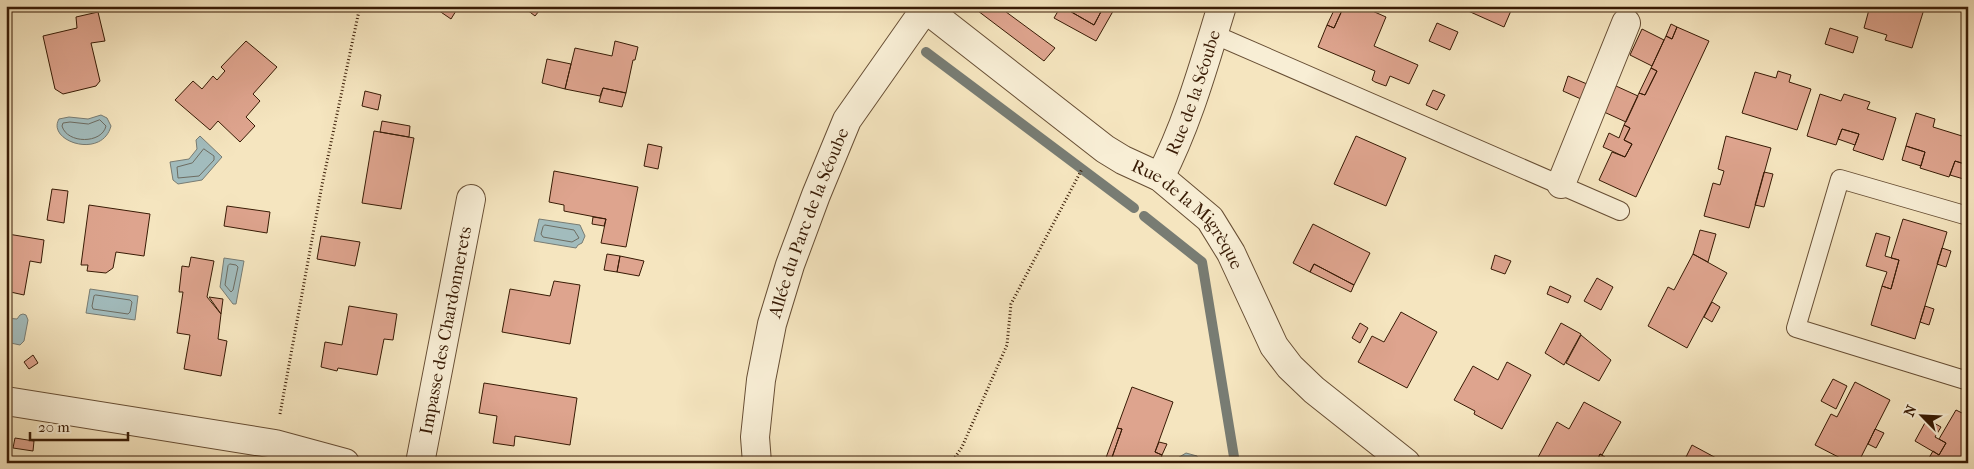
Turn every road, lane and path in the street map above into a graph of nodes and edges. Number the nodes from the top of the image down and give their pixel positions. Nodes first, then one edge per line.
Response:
1 (360, 6) edge
2 (1222, 6) edge
3 (923, 7) edge
4 (1626, 23) dead end
5 (1213, 34) junction
6 (1096, 142) junction
7 (1160, 177) junction
8 (1561, 184) junction
9 (471, 199) dead end
10 (1620, 211) dead end
11 (1968, 216) edge
12 (1968, 381) edge
13 (6, 400) edge
14 (287, 452) edge
15 (346, 463) edge
16 (420, 463) edge
17 (757, 463) edge
18 (951, 463) edge
19 (1406, 463) edge

1 - 14 path
2 - 5 street, Rue de la Séoube
3 - 6 street, Rue de la Migrèque
3 - 17 street, Allée du Parc de la Séoube
4 - 8 street
5 - 7 street, Rue de la Séoube
5 - 8 lane
6 - 7 street, Rue de la Migrèque
6 - 18 path
7 - 19 street, Rue de la Migrèque
8 - 10 lane
9 - 16 street, Impasse des Chardonnerets
11 - 12 lane
13 - 14 street
14 - 15 street

